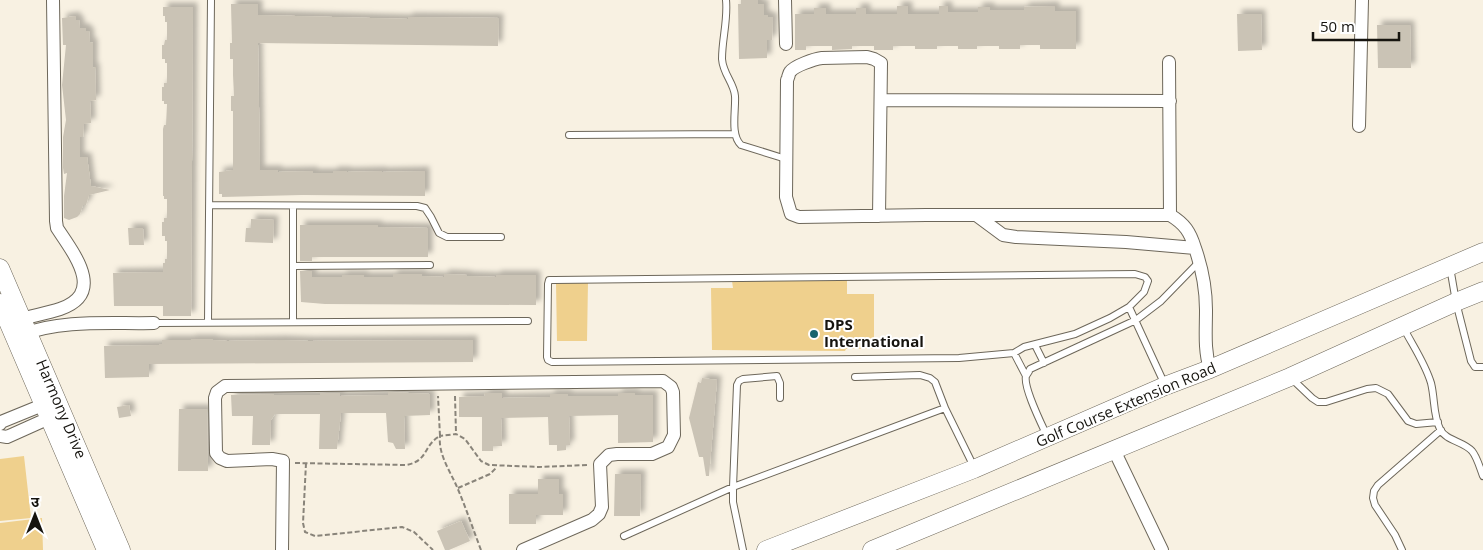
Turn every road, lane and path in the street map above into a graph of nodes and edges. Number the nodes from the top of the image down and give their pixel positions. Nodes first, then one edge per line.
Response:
1 (53, 0) edge
2 (212, 0) edge
3 (726, 0) edge
4 (785, 0) edge
5 (1362, 0) edge
6 (786, 44) dead end
7 (1169, 62) dead end
8 (881, 100) junction
9 (1170, 101) junction
10 (1359, 126) dead end
11 (735, 134) junction
12 (569, 135) dead end
13 (786, 159) junction
14 (208, 205) junction
15 (293, 206) junction
16 (976, 215) junction
17 (879, 216) junction
18 (1170, 216) junction
19 (501, 237) dead end
20 (1195, 248) junction
21 (1483, 252) edge
22 (1199, 261) junction
23 (430, 265) dead end
24 (293, 266) junction
25 (1450, 266) junction
26 (0, 268) edge
27 (1483, 291) edge
28 (1456, 302) junction
29 (0, 303) edge
30 (1129, 307) junction
31 (1136, 320) junction
32 (528, 321) dead end
33 (208, 322) junction
34 (293, 322) junction
35 (154, 323) joint
36 (1402, 326) junction
37 (18, 328) junction
38 (1035, 345) junction
39 (1014, 353) junction
40 (1044, 363) junction
41 (1483, 367) edge
42 (1210, 370) junction
43 (1026, 376) junction
44 (855, 377) dead end
45 (1290, 377) junction
46 (438, 383) junction
47 (455, 383) junction
48 (1165, 386) junction
49 (780, 398) dead end
50 (53, 408) junction
51 (945, 408) junction
52 (1438, 422) junction
53 (0, 424) edge
54 (1441, 430) junction
55 (456, 434) junction
56 (0, 436) edge
57 (440, 436) junction
58 (1048, 438) junction
59 (1114, 450) junction
60 (283, 461) junction
61 (306, 464) junction
62 (600, 464) junction
63 (498, 466) junction
64 (974, 469) junction
65 (1483, 476) edge
66 (733, 487) junction
67 (458, 488) junction
68 (624, 536) dead end
69 (106, 550) edge
70 (121, 550) edge
71 (282, 550) edge
72 (433, 550) edge
73 (481, 550) edge
74 (523, 550) edge
75 (743, 550) edge
76 (766, 550) edge
77 (872, 550) edge
78 (1162, 550) edge
79 (1402, 550) edge

1 - 37 street
2 - 14 lane
3 - 11 lane
4 - 6 street
5 - 10 street
7 - 9 street
8 - 9 street
8 - 13 street
8 - 17 street
9 - 18 street
11 - 12 lane
11 - 13 lane
13 - 17 street
14 - 15 lane
14 - 33 lane
15 - 19 lane
15 - 24 lane
16 - 17 street
16 - 18 street
16 - 20 street
18 - 20 street
20 - 22 street
21 - 25 main road, Golf Course Extension Road
22 - 31 lane
22 - 42 street
23 - 24 lane
24 - 34 lane
25 - 28 lane
25 - 42 main road, Golf Course Extension Road
26 - 37 main road, Harmony Drive
27 - 28 main road
28 - 36 main road
28 - 41 lane
29 - 37 main road, Harmony Drive
30 - 31 lane
30 - 38 lane
30 - 39 lane
31 - 40 lane
31 - 48 lane
32 - 34 lane
33 - 34 lane
33 - 35 lane
35 - 37 street
36 - 45 main road
36 - 52 lane
37 - 50 main road, Harmony Drive
38 - 39 lane
38 - 40 lane
39 - 43 lane
40 - 43 lane
42 - 48 main road, Golf Course Extension Road
43 - 58 lane
44 - 51 lane
45 - 52 lane
45 - 59 main road
46 - 47 street
46 - 57 path
46 - 60 street
47 - 55 path
47 - 62 street
48 - 58 main road, Golf Course Extension Road
49 - 66 lane
50 - 53 street
50 - 56 street
50 - 69 main road, Harmony Drive
50 - 70 main road, Harmony Drive
51 - 64 lane
51 - 66 lane
52 - 54 lane
54 - 65 lane
54 - 79 lane
55 - 57 path
55 - 63 path
57 - 61 path
57 - 67 path
58 - 64 main road, Golf Course Extension Road
59 - 77 main road
59 - 78 street
60 - 61 path
60 - 71 street
61 - 72 path
62 - 63 path
62 - 74 street
63 - 67 path
64 - 76 main road, Golf Course Extension Road
66 - 68 lane
66 - 75 lane
67 - 73 path

